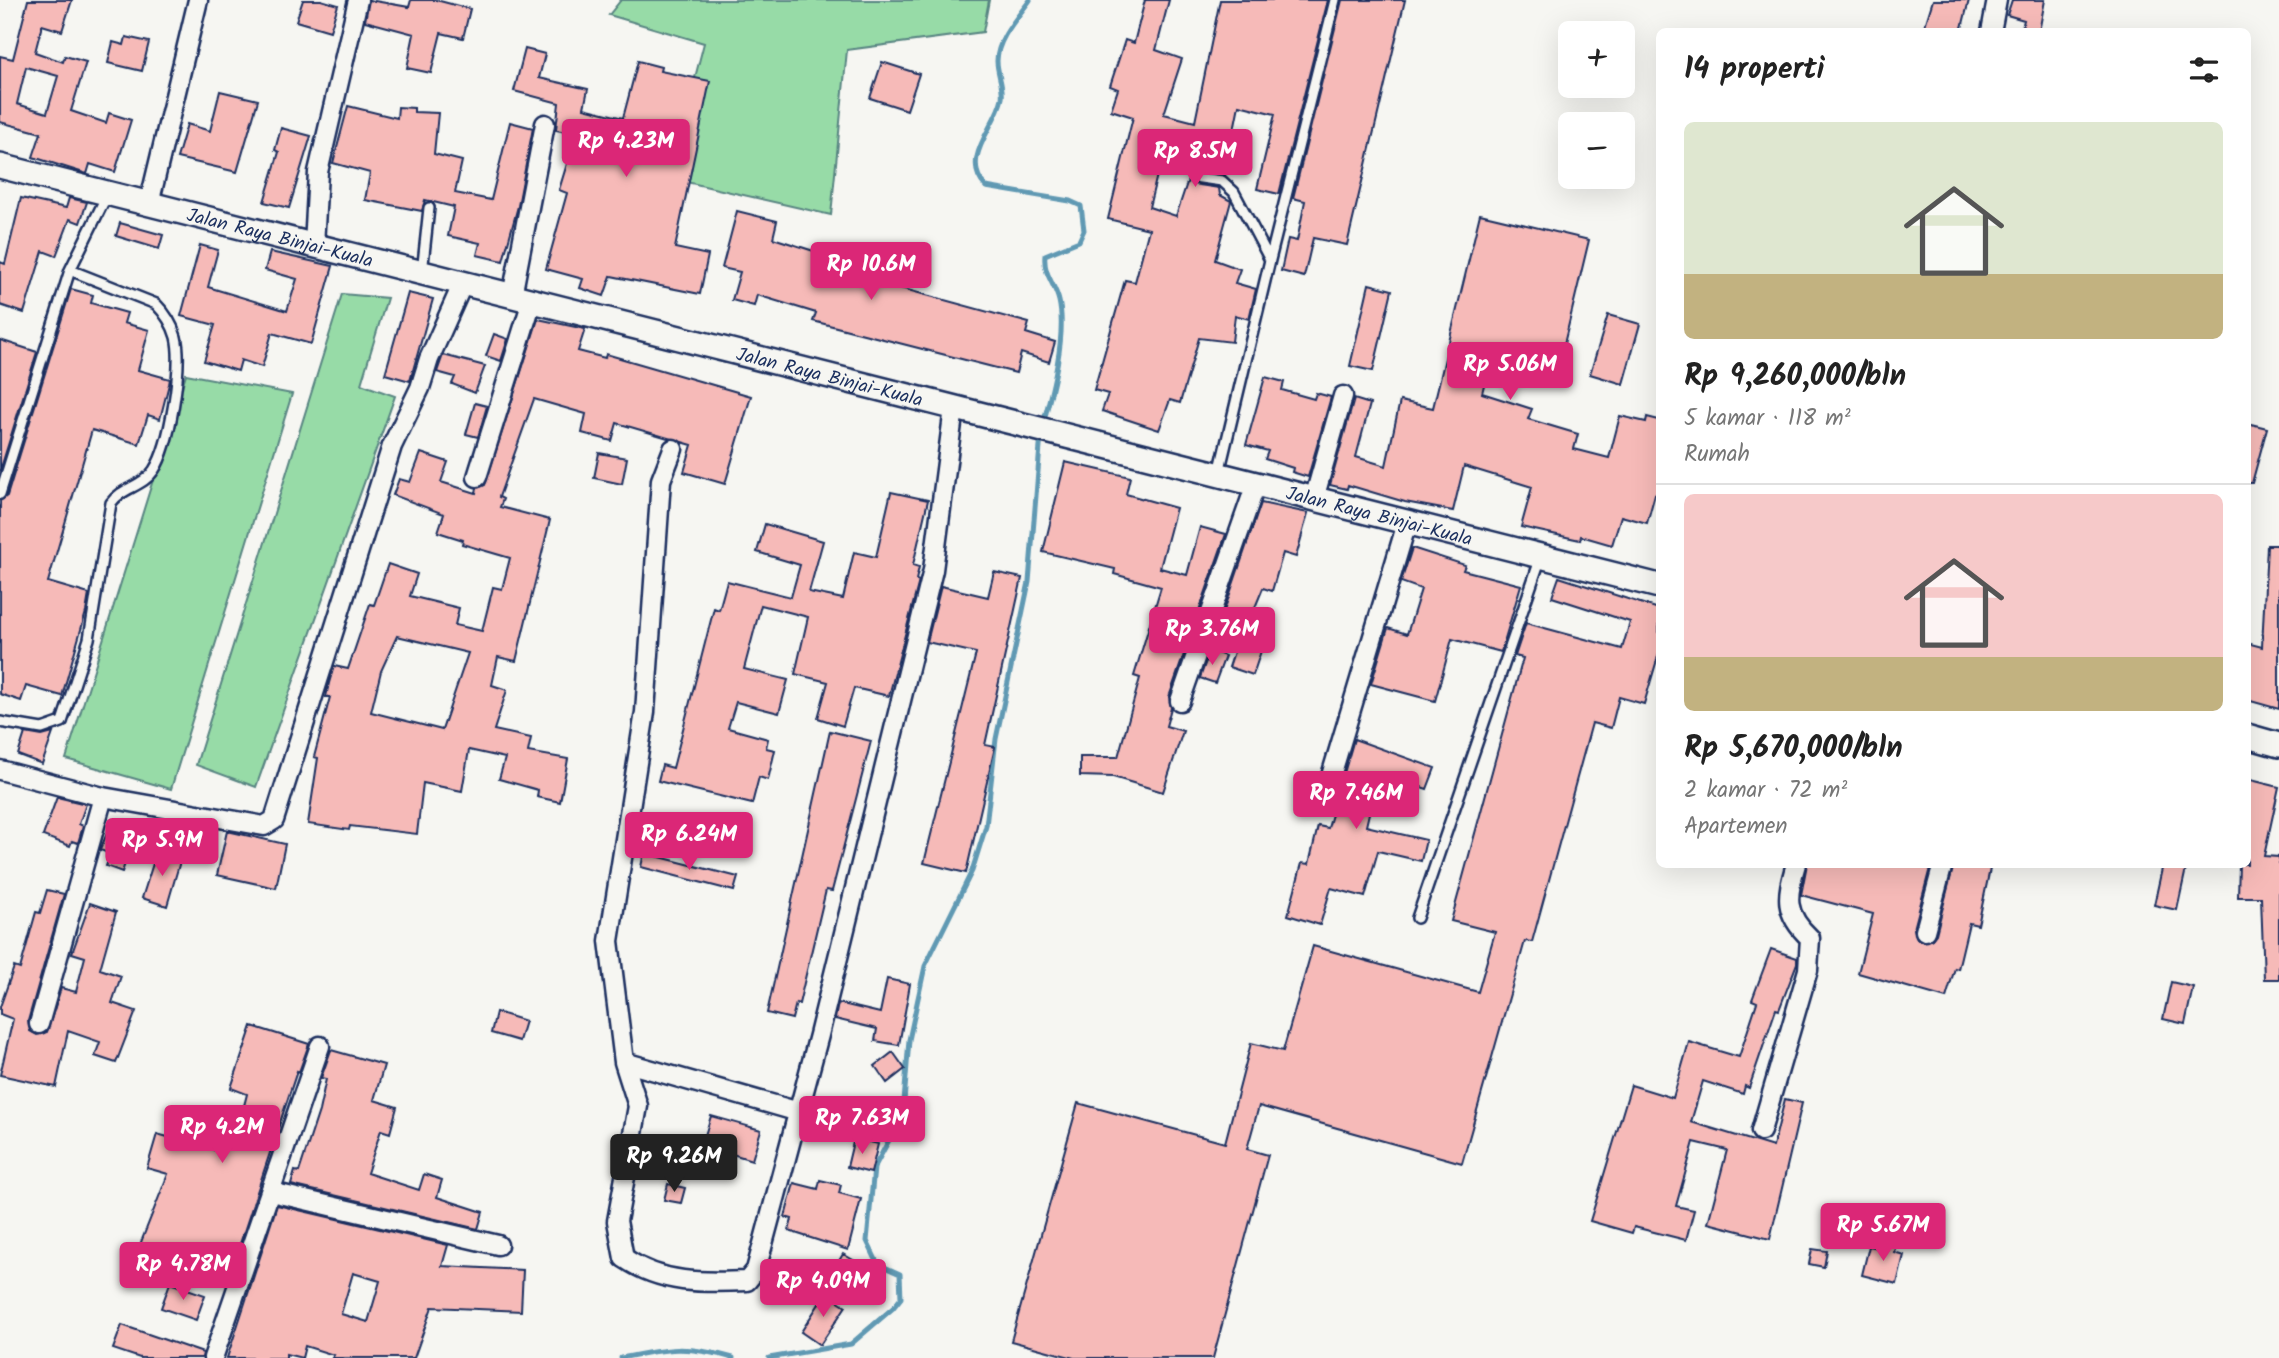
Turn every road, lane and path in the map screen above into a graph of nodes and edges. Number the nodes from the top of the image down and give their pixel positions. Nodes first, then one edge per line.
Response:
1 (198, 0) edge
2 (358, 0) edge
3 (1335, 0) edge
4 (1997, 0) edge
5 (1992, 28) edge
6 (545, 124) dead end
7 (0, 166) edge
8 (1194, 177) dead end
9 (107, 193) junction
10 (149, 204) junction
11 (429, 208) dead end
12 (314, 246) junction
13 (1270, 260) junction
14 (70, 270) junction
15 (422, 273) junction
16 (463, 283) junction
17 (522, 298) junction
18 (1343, 396) dead end
19 (954, 408) junction
20 (673, 449) dead end
21 (1218, 475) junction
22 (477, 477) dead end
23 (1256, 484) junction
24 (0, 494) edge
25 (1314, 499) junction
26 (1407, 523) junction
27 (1541, 556) junction
28 (1656, 581) edge
29 (1180, 701) dead end
30 (0, 722) edge
31 (2251, 737) edge
32 (2279, 745) edge
33 (0, 771) edge
34 (1328, 786) dead end
35 (103, 797) junction
36 (1795, 868) edge
37 (1942, 868) edge
38 (1417, 918) dead end
39 (1925, 931) dead end
40 (39, 1024) dead end
41 (320, 1046) dead end
42 (624, 1062) junction
43 (799, 1112) junction
44 (1761, 1131) dead end
45 (271, 1192) junction
46 (498, 1245) dead end
47 (213, 1358) edge

1 - 10 street
2 - 12 street
3 - 13 lane
4 - 5 street
6 - 17 street
7 - 9 main road, Jalan Raya Binjai-Kuala
8 - 13 lane
9 - 10 main road, Jalan Raya Binjai-Kuala
9 - 14 lane
10 - 12 main road, Jalan Raya Binjai-Kuala
11 - 15 lane
12 - 15 main road, Jalan Raya Binjai-Kuala
13 - 21 lane
14 - 24 lane
14 - 30 lane
15 - 16 main road, Jalan Raya Binjai-Kuala
16 - 17 main road, Jalan Raya Binjai-Kuala
16 - 35 street
17 - 19 main road, Jalan Raya Binjai-Kuala
17 - 22 street
18 - 25 street
19 - 21 main road, Jalan Raya Binjai-Kuala
19 - 43 street
20 - 42 street
21 - 23 main road, Jalan Raya Binjai-Kuala
23 - 25 main road, Jalan Raya Binjai-Kuala
23 - 29 street
25 - 26 main road, Jalan Raya Binjai-Kuala
26 - 27 main road, Jalan Raya Binjai-Kuala
26 - 34 street
27 - 28 main road, Jalan Raya Binjai-Kuala
27 - 38 lane
31 - 32 main road
33 - 35 street
35 - 40 street
36 - 44 street
37 - 39 street
41 - 45 street
42 - 43 street
42 - 43 street
45 - 46 street
45 - 47 street

